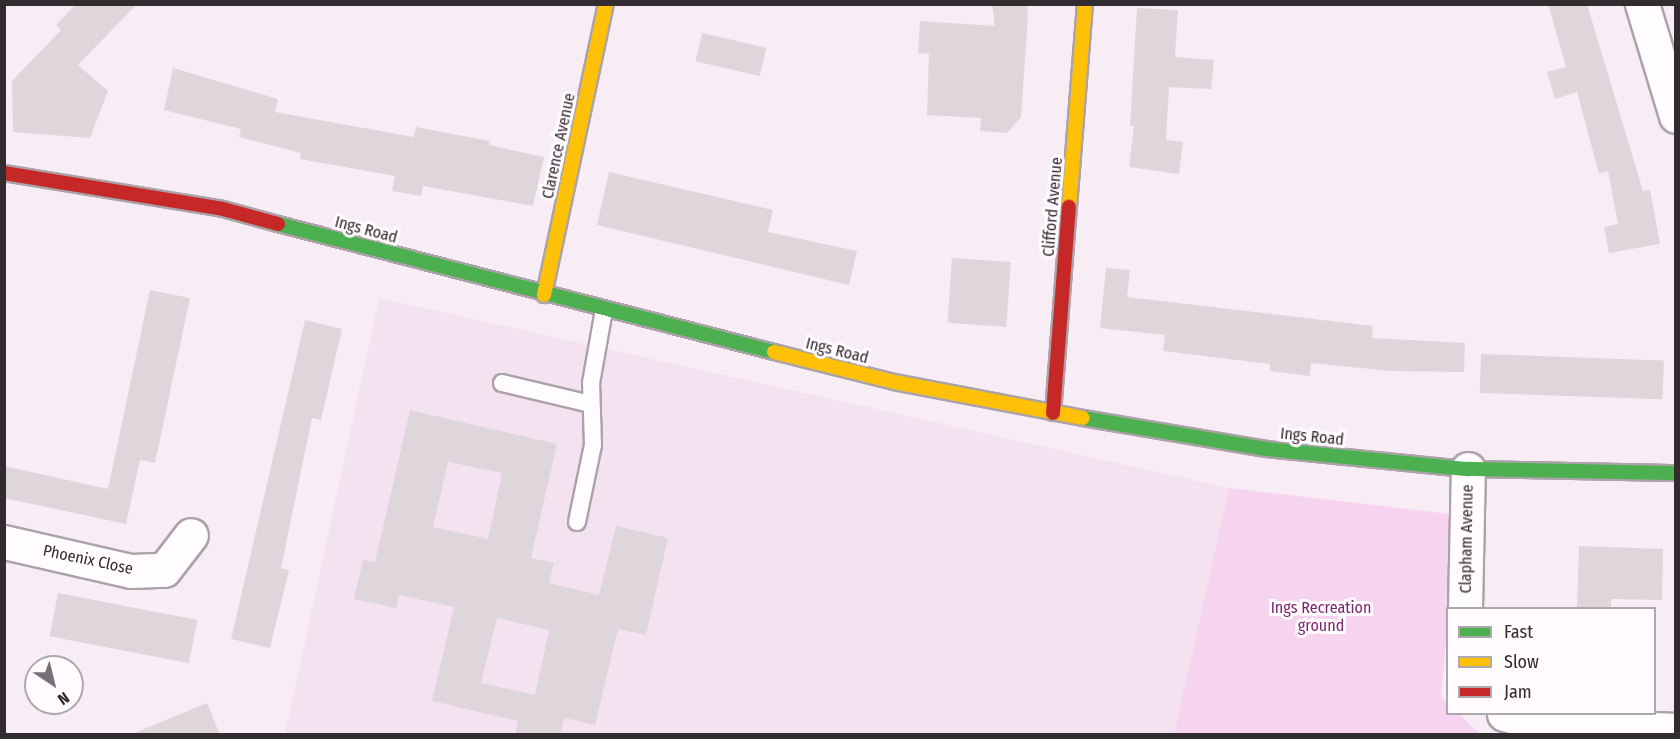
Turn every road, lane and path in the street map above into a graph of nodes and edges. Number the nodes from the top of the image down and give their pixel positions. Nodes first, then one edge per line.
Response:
1 (606, 4) edge
2 (1085, 4) edge
3 (1642, 4) edge
4 (1676, 116) edge
5 (4, 172) edge
6 (544, 295) junction
7 (604, 310) junction
8 (502, 383) dead end
9 (591, 404) junction
10 (1053, 413) junction
11 (1468, 469) junction
12 (1676, 474) edge
13 (577, 522) dead end
14 (190, 535) dead end
15 (4, 542) edge
16 (1465, 607) edge
17 (1508, 715) edge
18 (1676, 730) edge
19 (1579, 731) edge

1 - 6 street, Clarence Avenue
2 - 10 street, Clifford Avenue
3 - 4 street
5 - 6 street, Ings Road
6 - 7 street, Ings Road
7 - 9 lane
7 - 10 street, Ings Road
8 - 9 lane
9 - 13 lane
10 - 11 street, Ings Road
11 - 12 street, Ings Road
11 - 16 street, Clapham Avenue
14 - 15 street, Phoenix Close
17 - 19 street
18 - 19 street

